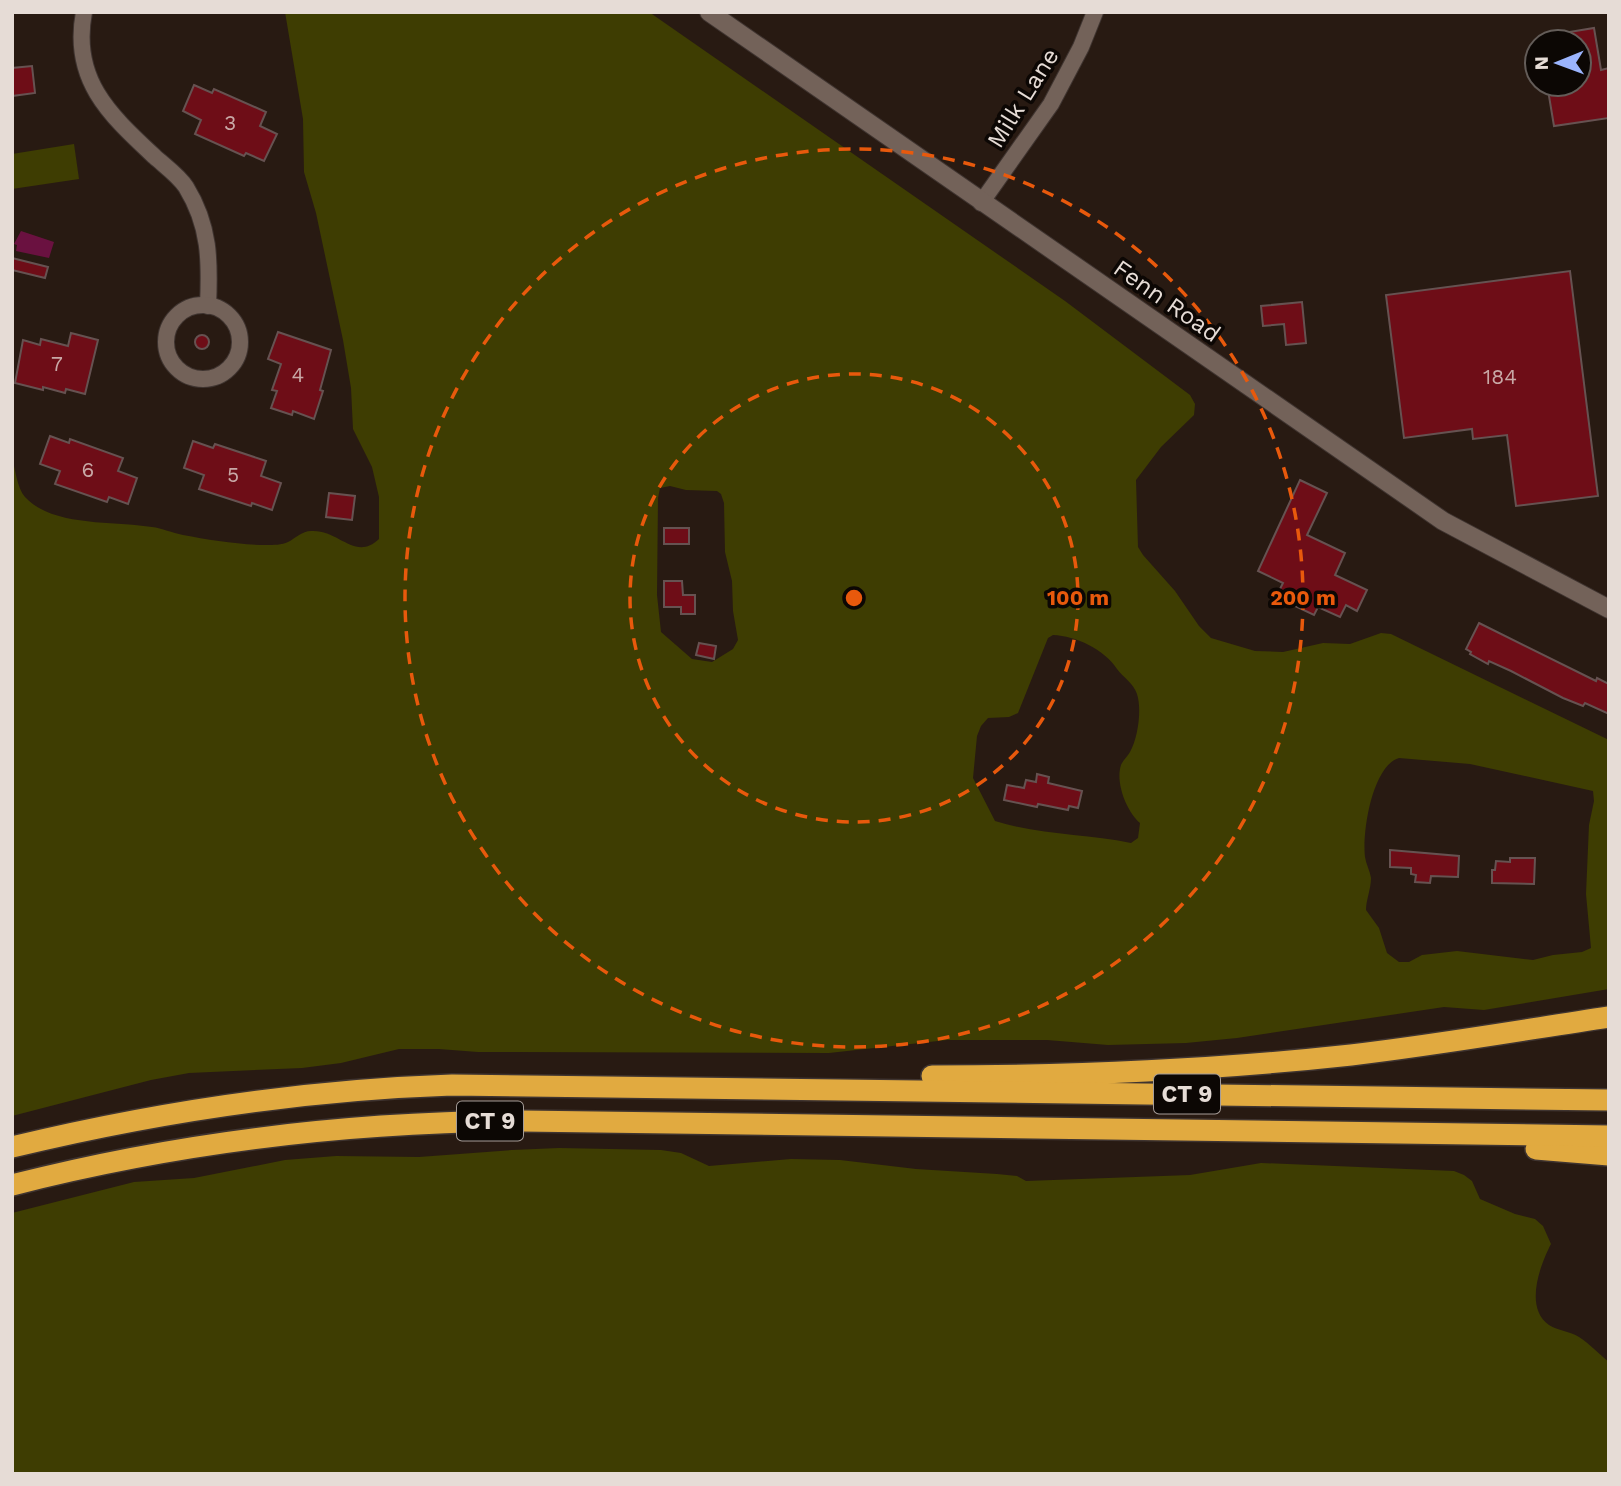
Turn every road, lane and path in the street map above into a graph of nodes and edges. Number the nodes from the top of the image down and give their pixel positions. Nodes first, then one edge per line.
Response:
1 (84, 12) edge
2 (709, 12) edge
3 (1095, 12) edge
4 (981, 203) junction
5 (208, 306) junction
6 (1609, 609) edge
7 (1609, 1017) edge
8 (765, 1088) junction
9 (1609, 1100) edge
10 (1448, 1134) junction
11 (1609, 1136) edge
12 (12, 1147) edge
13 (1609, 1155) edge
14 (12, 1185) edge

1 - 5 street
2 - 4 street, Fenn Road
3 - 4 street, Milk Lane
4 - 6 street, Fenn Road
5 - 5 street
7 - 8 highway
8 - 9 highway, CT 9
8 - 12 highway, CT 9
10 - 11 highway, CT 9
10 - 13 highway
10 - 14 highway, CT 9

